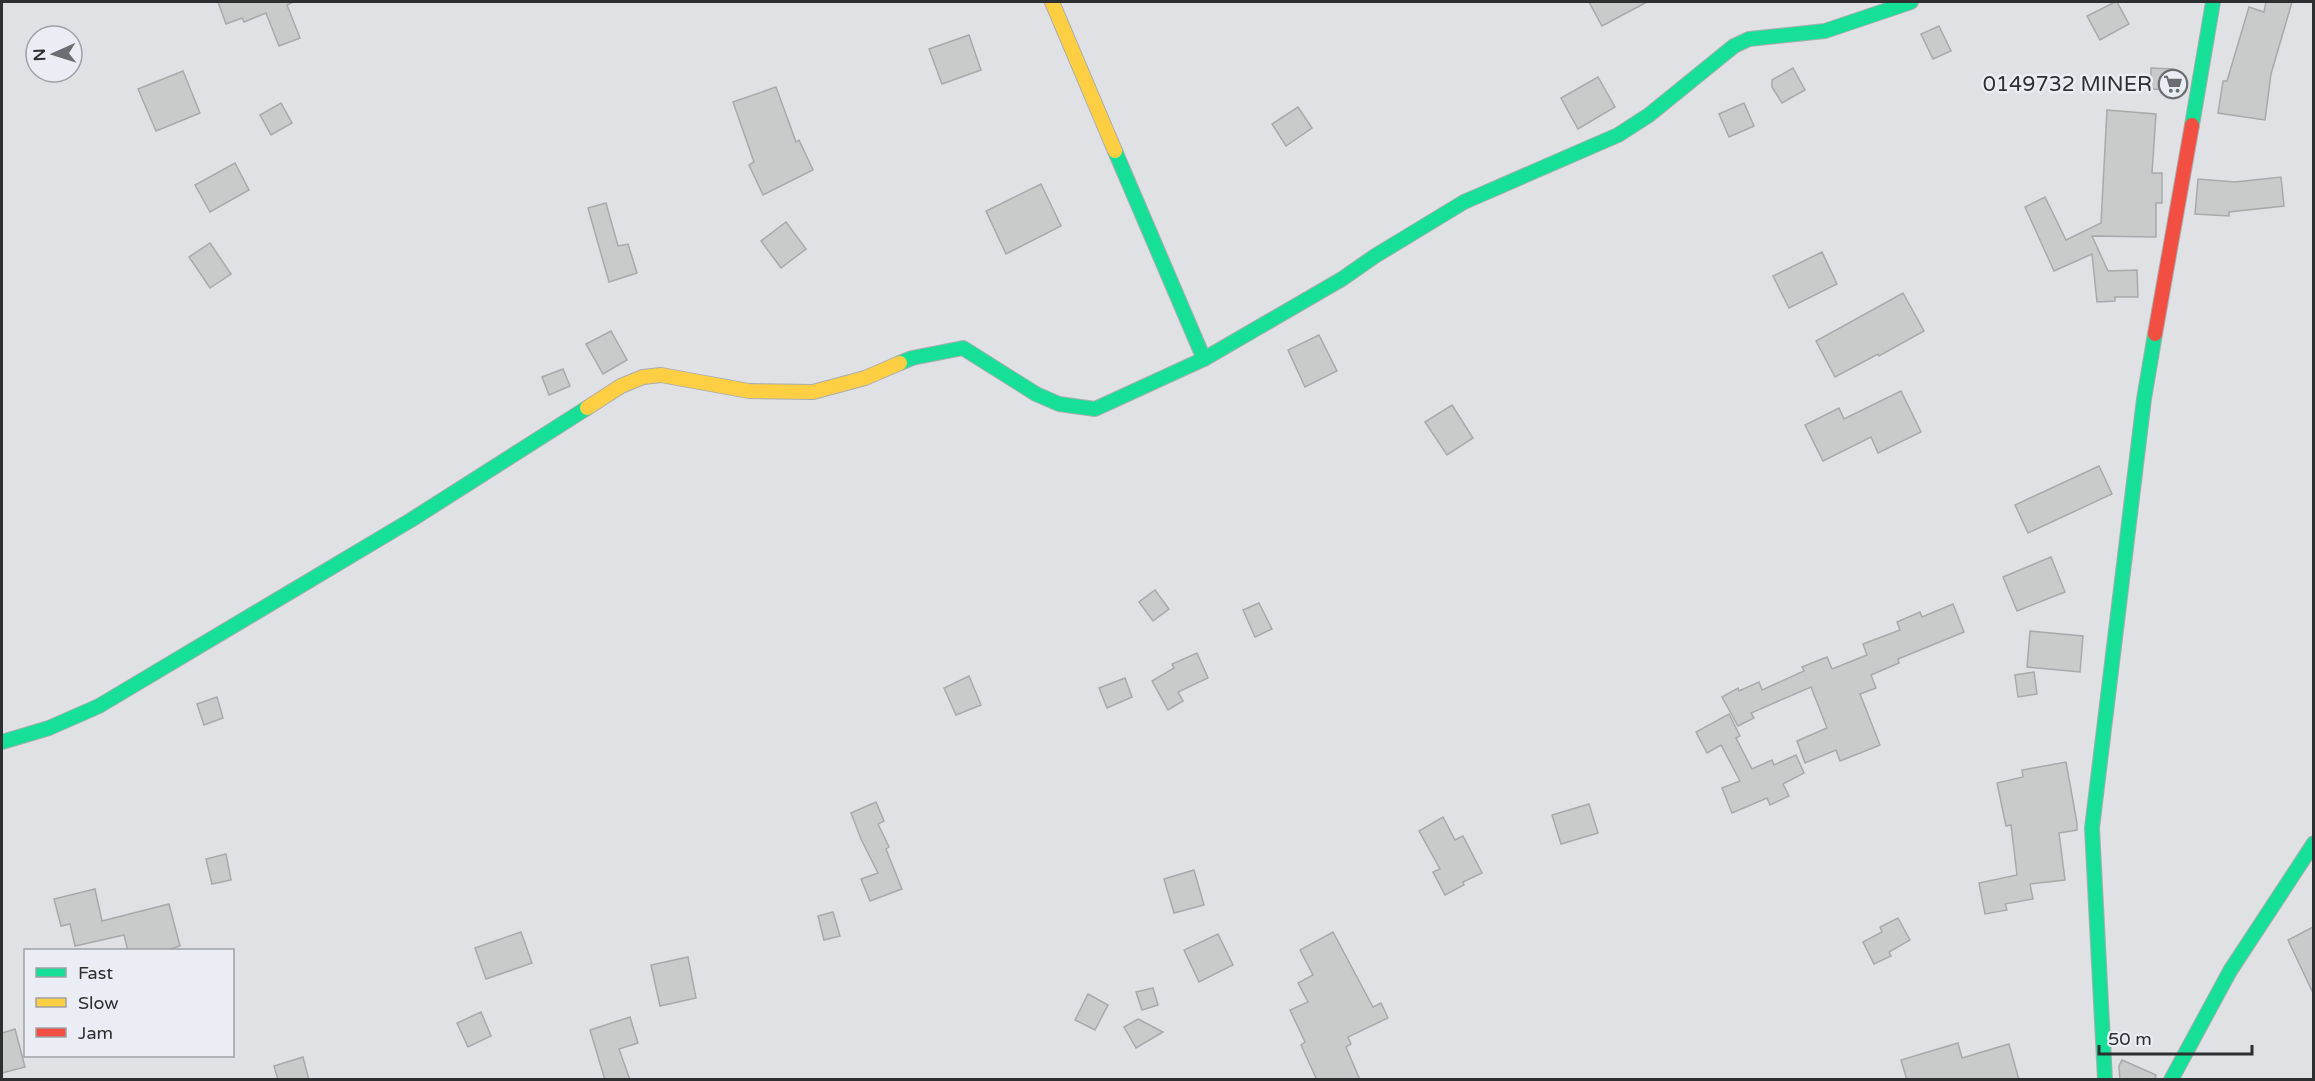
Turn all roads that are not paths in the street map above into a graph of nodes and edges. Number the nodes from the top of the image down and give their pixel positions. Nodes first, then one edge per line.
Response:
1 (1052, 2) edge
2 (1911, 2) edge
3 (2213, 2) edge
4 (1204, 359) junction
5 (2, 742) edge
6 (2313, 843) edge
7 (2105, 1080) edge
8 (2171, 1080) edge

1 - 4 street
2 - 4 street
3 - 7 street
4 - 5 street
6 - 8 street

